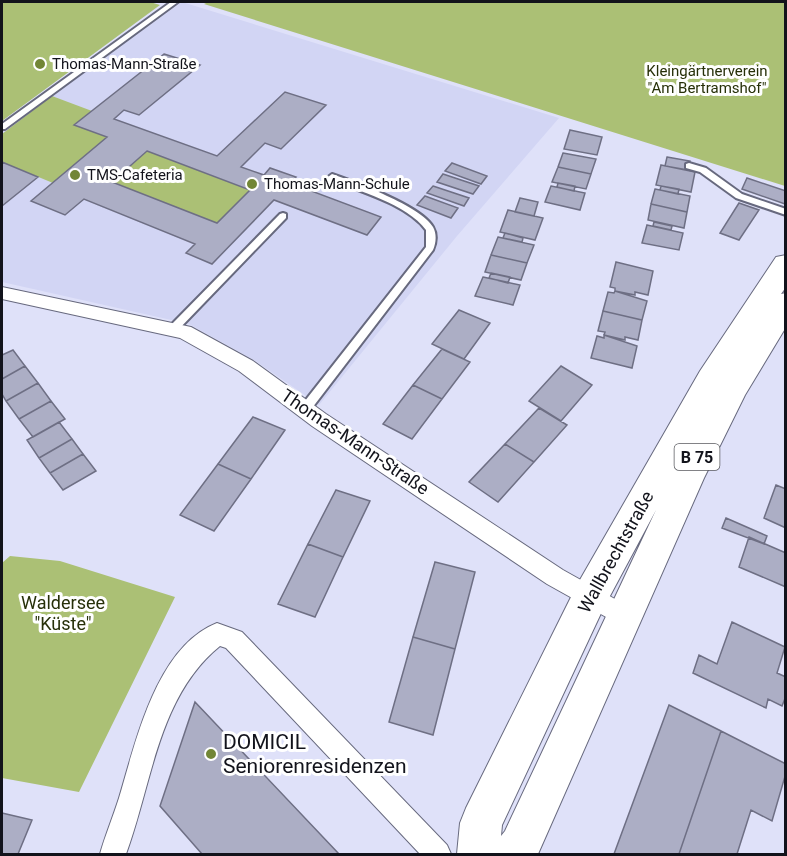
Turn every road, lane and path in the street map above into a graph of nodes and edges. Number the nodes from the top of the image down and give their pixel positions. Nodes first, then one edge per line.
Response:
1 (175, 2) edge
2 (2, 127) edge
3 (689, 166) dead end
4 (332, 177) dead end
5 (785, 212) edge
6 (283, 216) dead end
7 (786, 264) edge
8 (2, 293) edge
9 (785, 306) edge
10 (174, 328) junction
11 (305, 409) junction
12 (606, 606) junction
13 (113, 855) edge
14 (438, 855) edge
15 (478, 855) edge
16 (513, 855) edge

1 - 2 lane
3 - 5 lane
4 - 11 lane
6 - 10 lane
7 - 12 main road, Wallbrechtstraße / B 75
8 - 10 street, Thomas-Mann-Straße
9 - 12 main road, Wallbrechtstraße / B 75
10 - 11 street, Thomas-Mann-Straße
11 - 12 street, Thomas-Mann-Straße
12 - 15 main road, Wallbrechtstraße / B 75
12 - 16 main road, Wallbrechtstraße / B 75
13 - 14 street

